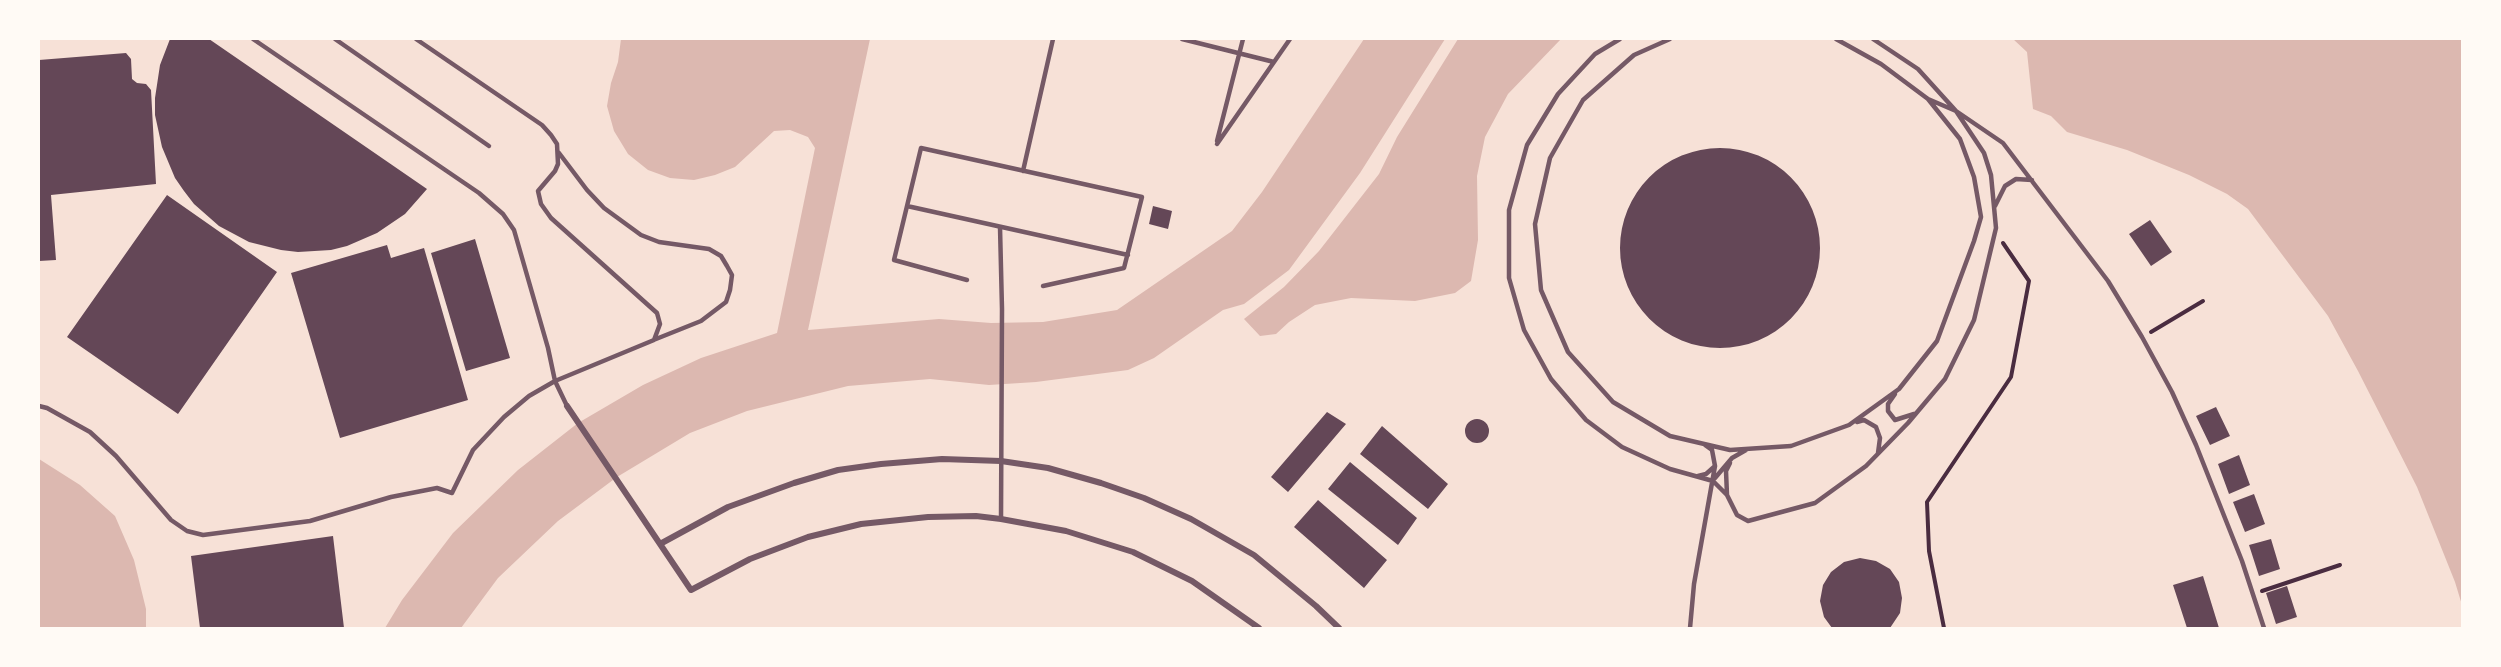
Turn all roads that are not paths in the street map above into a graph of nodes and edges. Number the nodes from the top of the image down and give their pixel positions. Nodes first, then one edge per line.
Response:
1 (253, 39) edge
2 (335, 39) edge
3 (416, 39) edge
4 (1053, 39) edge
5 (1182, 39) edge
6 (1243, 39) edge
7 (1290, 39) edge
8 (1620, 39) edge
9 (1670, 39) edge
10 (1836, 39) edge
11 (1873, 39) edge
12 (1239, 53) junction
13 (1274, 62) junction
14 (1928, 99) junction
15 (1956, 111) junction
16 (489, 146) dead end
17 (559, 153) junction
18 (1023, 171) junction
19 (2032, 180) junction
20 (907, 206) junction
21 (1995, 207) junction
22 (1000, 227) junction
23 (1128, 255) junction
24 (967, 280) dead end
25 (1043, 286) dead end
26 (654, 340) junction
27 (555, 381) junction
28 (1896, 392) junction
29 (39, 406) edge
30 (567, 406) joint
31 (1917, 412) junction
32 (1852, 424) junction
33 (1702, 443) junction
34 (1748, 449) junction
35 (1878, 453) junction
36 (1732, 458) junction
37 (1001, 461) junction
38 (1716, 466) junction
39 (1695, 476) junction
40 (1713, 481) junction
41 (1727, 495) junction
42 (1001, 519) junction
43 (660, 544) junction
44 (1259, 628) edge
45 (1339, 628) edge
46 (1690, 628) edge
47 (2264, 628) edge

1 - 27 lane
2 - 16 lane
3 - 17 lane
4 - 18 lane
5 - 12 lane
6 - 12 lane
7 - 13 lane
8 - 39 lane
9 - 33 lane
10 - 14 lane
11 - 15 lane
12 - 13 lane
12 - 13 lane
14 - 15 lane
14 - 28 lane
15 - 19 lane
15 - 21 lane
17 - 26 lane
17 - 26 lane
18 - 20 lane
18 - 23 lane
19 - 21 lane
19 - 47 lane
20 - 22 lane
20 - 24 lane
21 - 31 lane
22 - 23 lane
22 - 37 lane
23 - 25 lane
26 - 27 lane
27 - 29 lane
27 - 30 lane
28 - 31 lane
28 - 32 lane
30 - 43 street
31 - 35 lane
32 - 34 lane
32 - 35 lane
33 - 34 lane
33 - 38 lane
34 - 36 lane
35 - 41 lane
36 - 40 lane
36 - 41 lane
37 - 42 lane
37 - 43 street
37 - 45 street
38 - 39 lane
38 - 40 lane
39 - 40 lane
40 - 41 lane
40 - 46 lane
42 - 43 street
42 - 44 street

